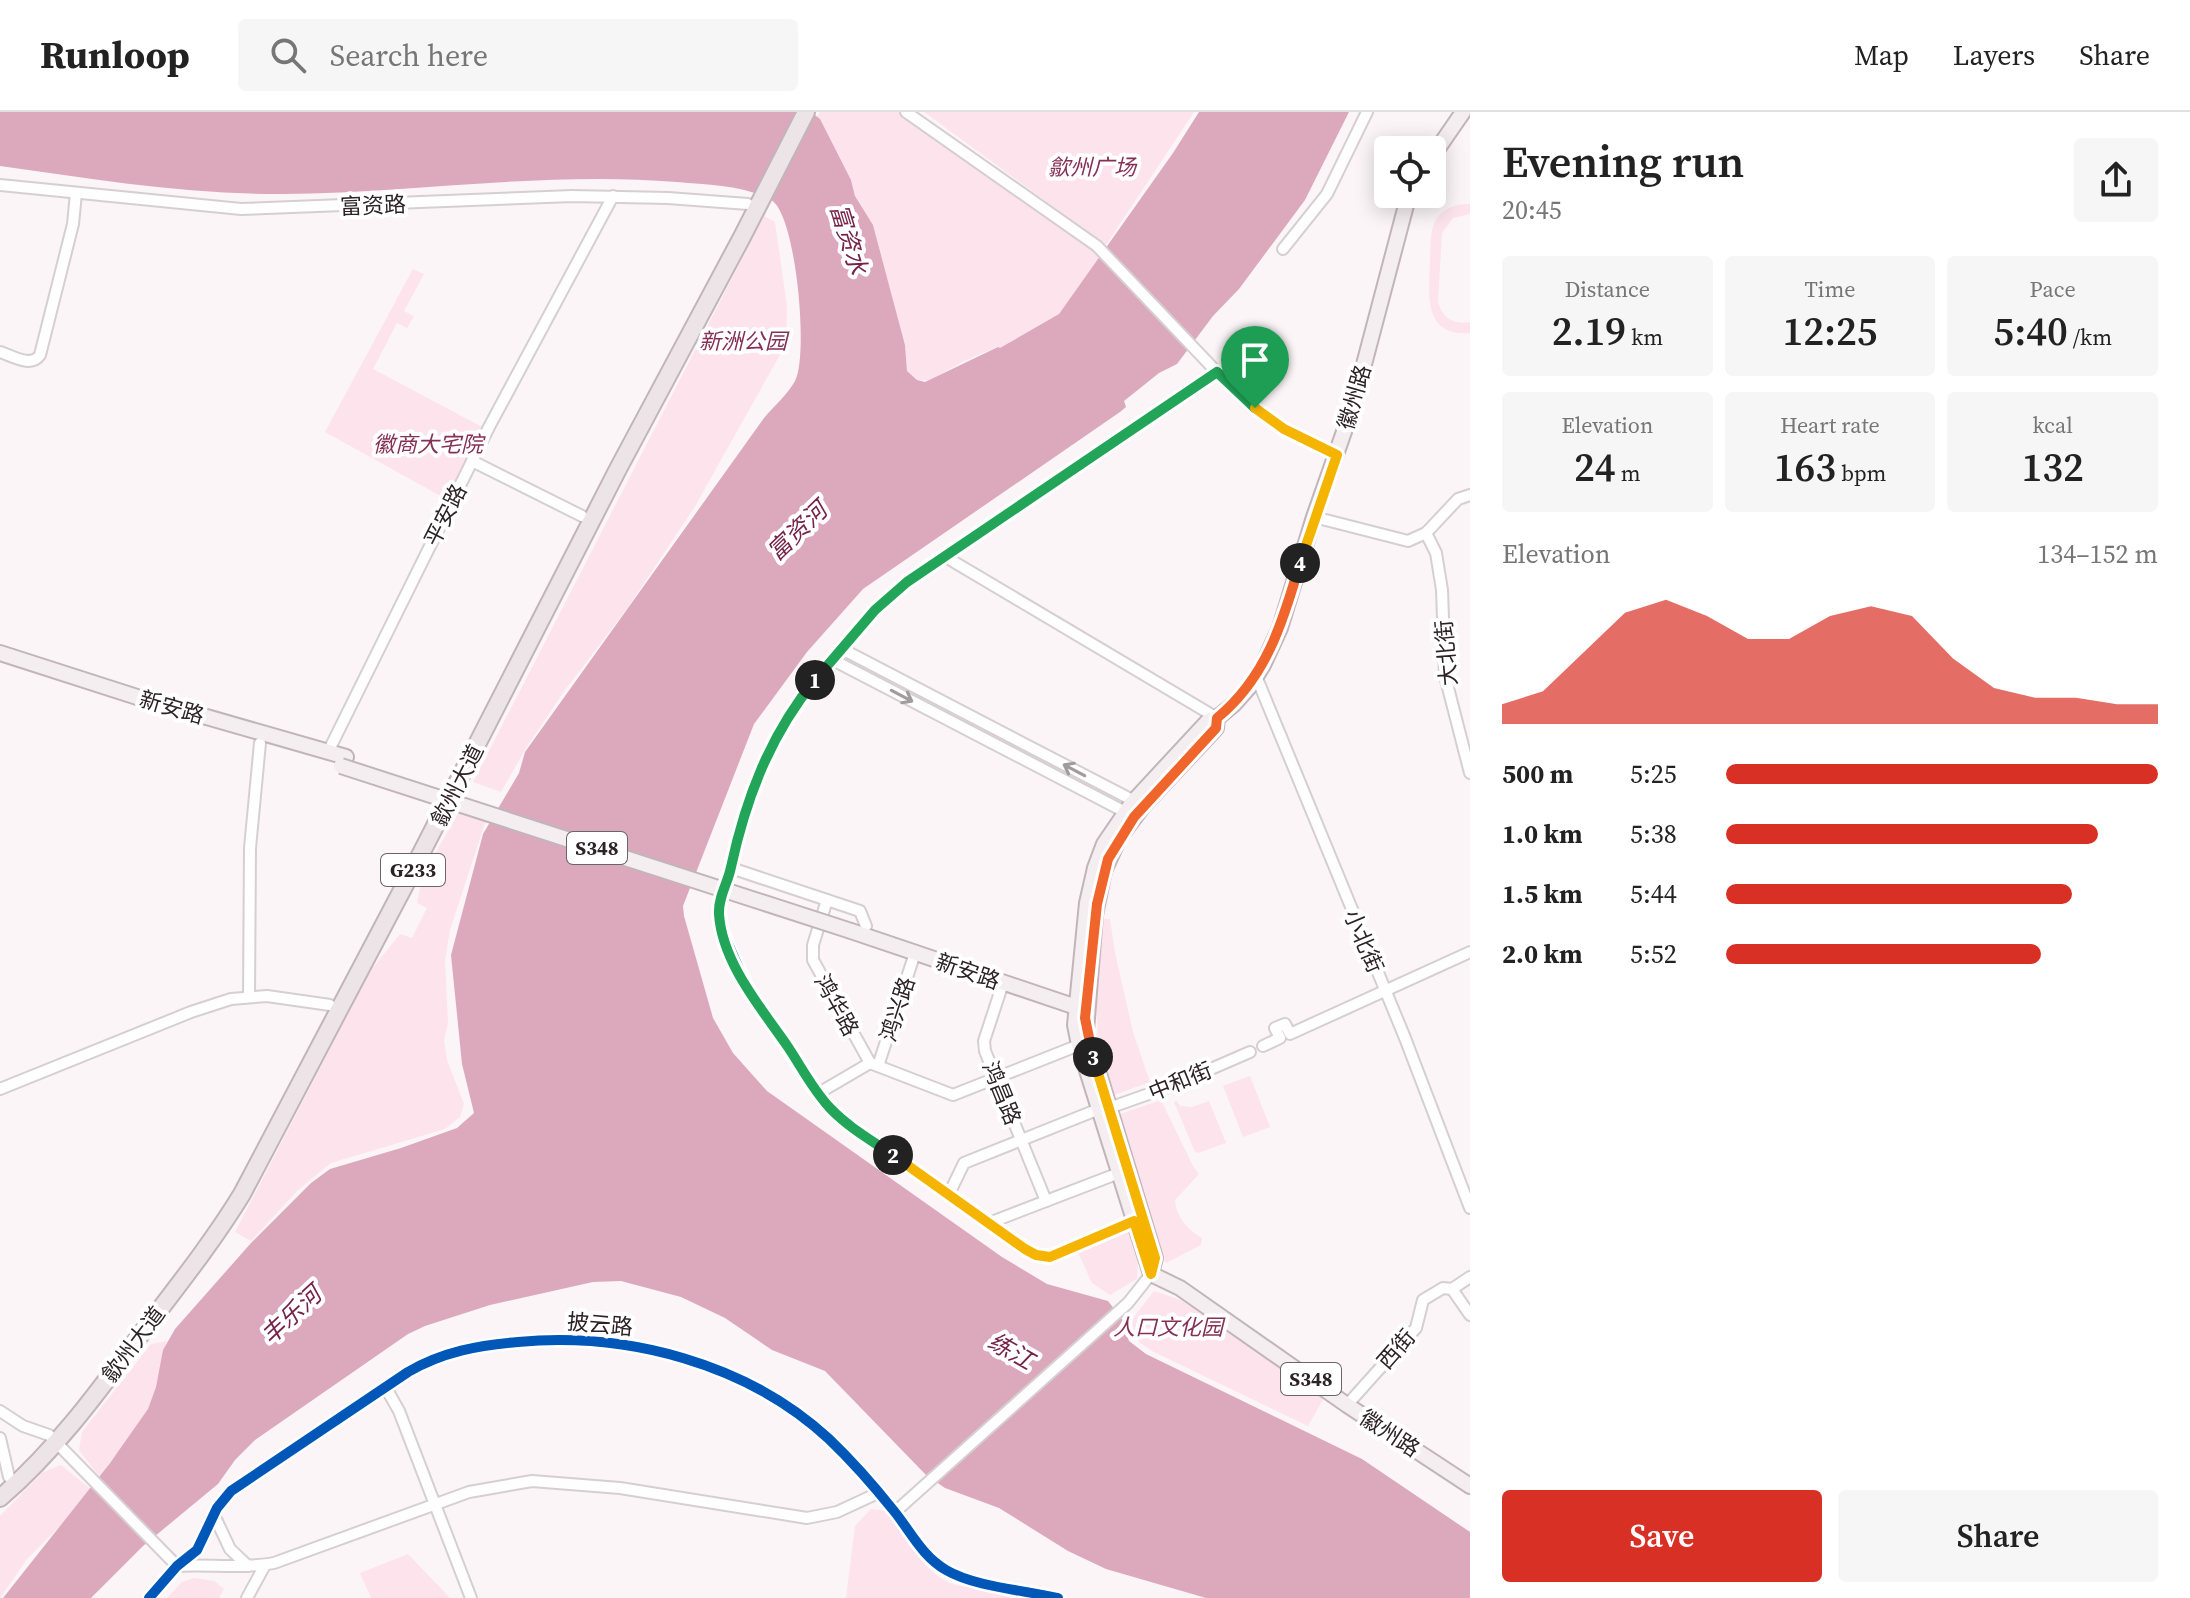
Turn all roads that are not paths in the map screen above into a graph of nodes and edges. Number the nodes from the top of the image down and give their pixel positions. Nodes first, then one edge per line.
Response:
1 (794, 112) edge
2 (806, 112) edge
3 (906, 112) edge
4 (1367, 112) edge
5 (1462, 112) edge
6 (1470, 119) edge
7 (1446, 136) edge
8 (0, 185) edge
9 (76, 193) junction
10 (613, 196) junction
11 (754, 200) junction
12 (1405, 208) edge
13 (1283, 249) dead end
14 (0, 352) edge
15 (1214, 370) junction
16 (1337, 455) junction
17 (472, 461) junction
18 (1470, 495) edge
19 (582, 516) junction
20 (1314, 517) junction
21 (1426, 533) junction
22 (944, 556) junction
23 (842, 649) junction
24 (0, 653) edge
25 (833, 660) junction
26 (0, 663) edge
27 (1256, 676) junction
28 (1217, 718) junction
29 (260, 743) junction
30 (328, 752) junction
31 (344, 762) junction
32 (1470, 773) edge
33 (1134, 809) junction
34 (731, 868) junction
35 (827, 900) junction
36 (857, 926) junction
37 (1470, 952) edge
38 (915, 953) junction
39 (1003, 983) junction
40 (1384, 989) junction
41 (249, 996) junction
42 (1081, 1004) junction
43 (330, 1005) junction
44 (1079, 1045) junction
45 (1263, 1046) dead end
46 (1250, 1052) dead end
47 (874, 1064) junction
48 (995, 1078) junction
49 (0, 1089) edge
50 (817, 1094) junction
51 (1104, 1109) junction
52 (1021, 1140) junction
53 (1119, 1173) junction
54 (949, 1194) junction
55 (1046, 1201) junction
56 (1470, 1208) edge
57 (1134, 1221) junction
58 (989, 1223) junction
59 (1151, 1274) junction
60 (1470, 1277) edge
61 (1452, 1289) junction
62 (1470, 1315) edge
63 (386, 1388) junction
64 (1347, 1405) junction
65 (0, 1411) edge
66 (52, 1439) junction
67 (1, 1444) edge
68 (4, 1481) edge
69 (1470, 1486) edge
70 (878, 1493) junction
71 (0, 1498) edge
72 (435, 1504) junction
73 (898, 1509) junction
74 (214, 1515) junction
75 (265, 1565) junction
76 (177, 1566) junction
77 (248, 1566) junction
78 (149, 1598) edge
79 (247, 1598) edge
80 (471, 1598) edge
81 (1058, 1598) edge

1 - 11 highway, G233
2 - 11 highway, G233
3 - 15 street
4 - 13 street
5 - 6 street
5 - 7 main road
8 - 9 street, 富资路
9 - 10 street, 富资路
9 - 14 street
10 - 11 street, 富资路
10 - 17 street, 平安路
11 - 19 highway, 歙州大道 / G233
11 - 66 highway, 歙州大道 / G233
12 - 16 main road, 徽州路
15 - 16 street
15 - 22 street
16 - 20 main road, 徽州路
17 - 19 street
17 - 30 street, 平安路
18 - 21 street
19 - 43 highway, 歙州大道 / G233
20 - 21 street
20 - 27 main road, 徽州路
21 - 32 street, 大北街
22 - 23 street
22 - 28 street
23 - 25 street
33 -> 23 street
24 - 30 main road, 新安路 / S348
25 -> 33 street
25 - 34 street
26 - 29 main road, 新安路 / S348
27 - 28 main road, 徽州路
27 - 40 street, 小北街
28 - 33 main road, 徽州路
29 - 31 main road, 新安路 / S348
29 - 41 street
30 - 31 main road, 新安路 / S348
31 - 36 main road, S348, bridge
33 - 42 main road, 徽州路
34 - 35 street
34 - 50 street
35 - 36 street
35 - 47 street, 鸿华路
36 - 38 main road, 新安路 / S348
36 - 42 main road, 新安路 / S348
37 - 40 street
38 - 39 main road, 新安路 / S348
38 - 47 street, 鸿兴路
39 - 42 main road, 新安路 / S348
39 - 48 street, 鸿昌路
40 - 45 street
40 - 56 street, 小北街
41 - 43 street
41 - 49 street
42 - 44 main road, 徽州路
42 - 51 main road, 徽州路
43 - 66 highway, 歙州大道 / G233
44 - 48 street
44 - 51 main road, 徽州路
46 - 51 street, 中和街
47 - 48 street
47 - 50 street, 鸿兴路
48 - 52 street, 鸿昌路
50 - 54 street
51 - 52 street, 中和街
51 - 53 main road, 徽州路
51 - 59 main road, 徽州路
52 - 54 street, 中和街
52 - 55 street, 鸿昌路
53 - 55 street
53 - 57 main road, 徽州路
54 - 58 street
55 - 58 street
57 - 58 street
57 - 59 main road, 徽州路
59 - 64 main road, 徽州路 / S348
59 - 73 street
60 - 61 street
61 - 62 street
61 - 64 street, 西街
63 - 70 street, 披云路
63 - 72 street
63 - 74 street, 披云路
64 - 69 main road, 徽州路 / S348
65 - 66 street
66 - 68 highway, 歙州大道 / G233
66 - 71 highway, 歙州大道 / G233
66 - 76 street
67 - 68 street
70 - 72 street
70 - 73 street, 披云路
72 - 75 street
72 - 80 street
73 - 81 street, 披云路
74 - 76 street, 披云路
74 - 77 street
75 - 77 street
75 - 79 street
76 - 77 street
76 - 78 street, 披云路

